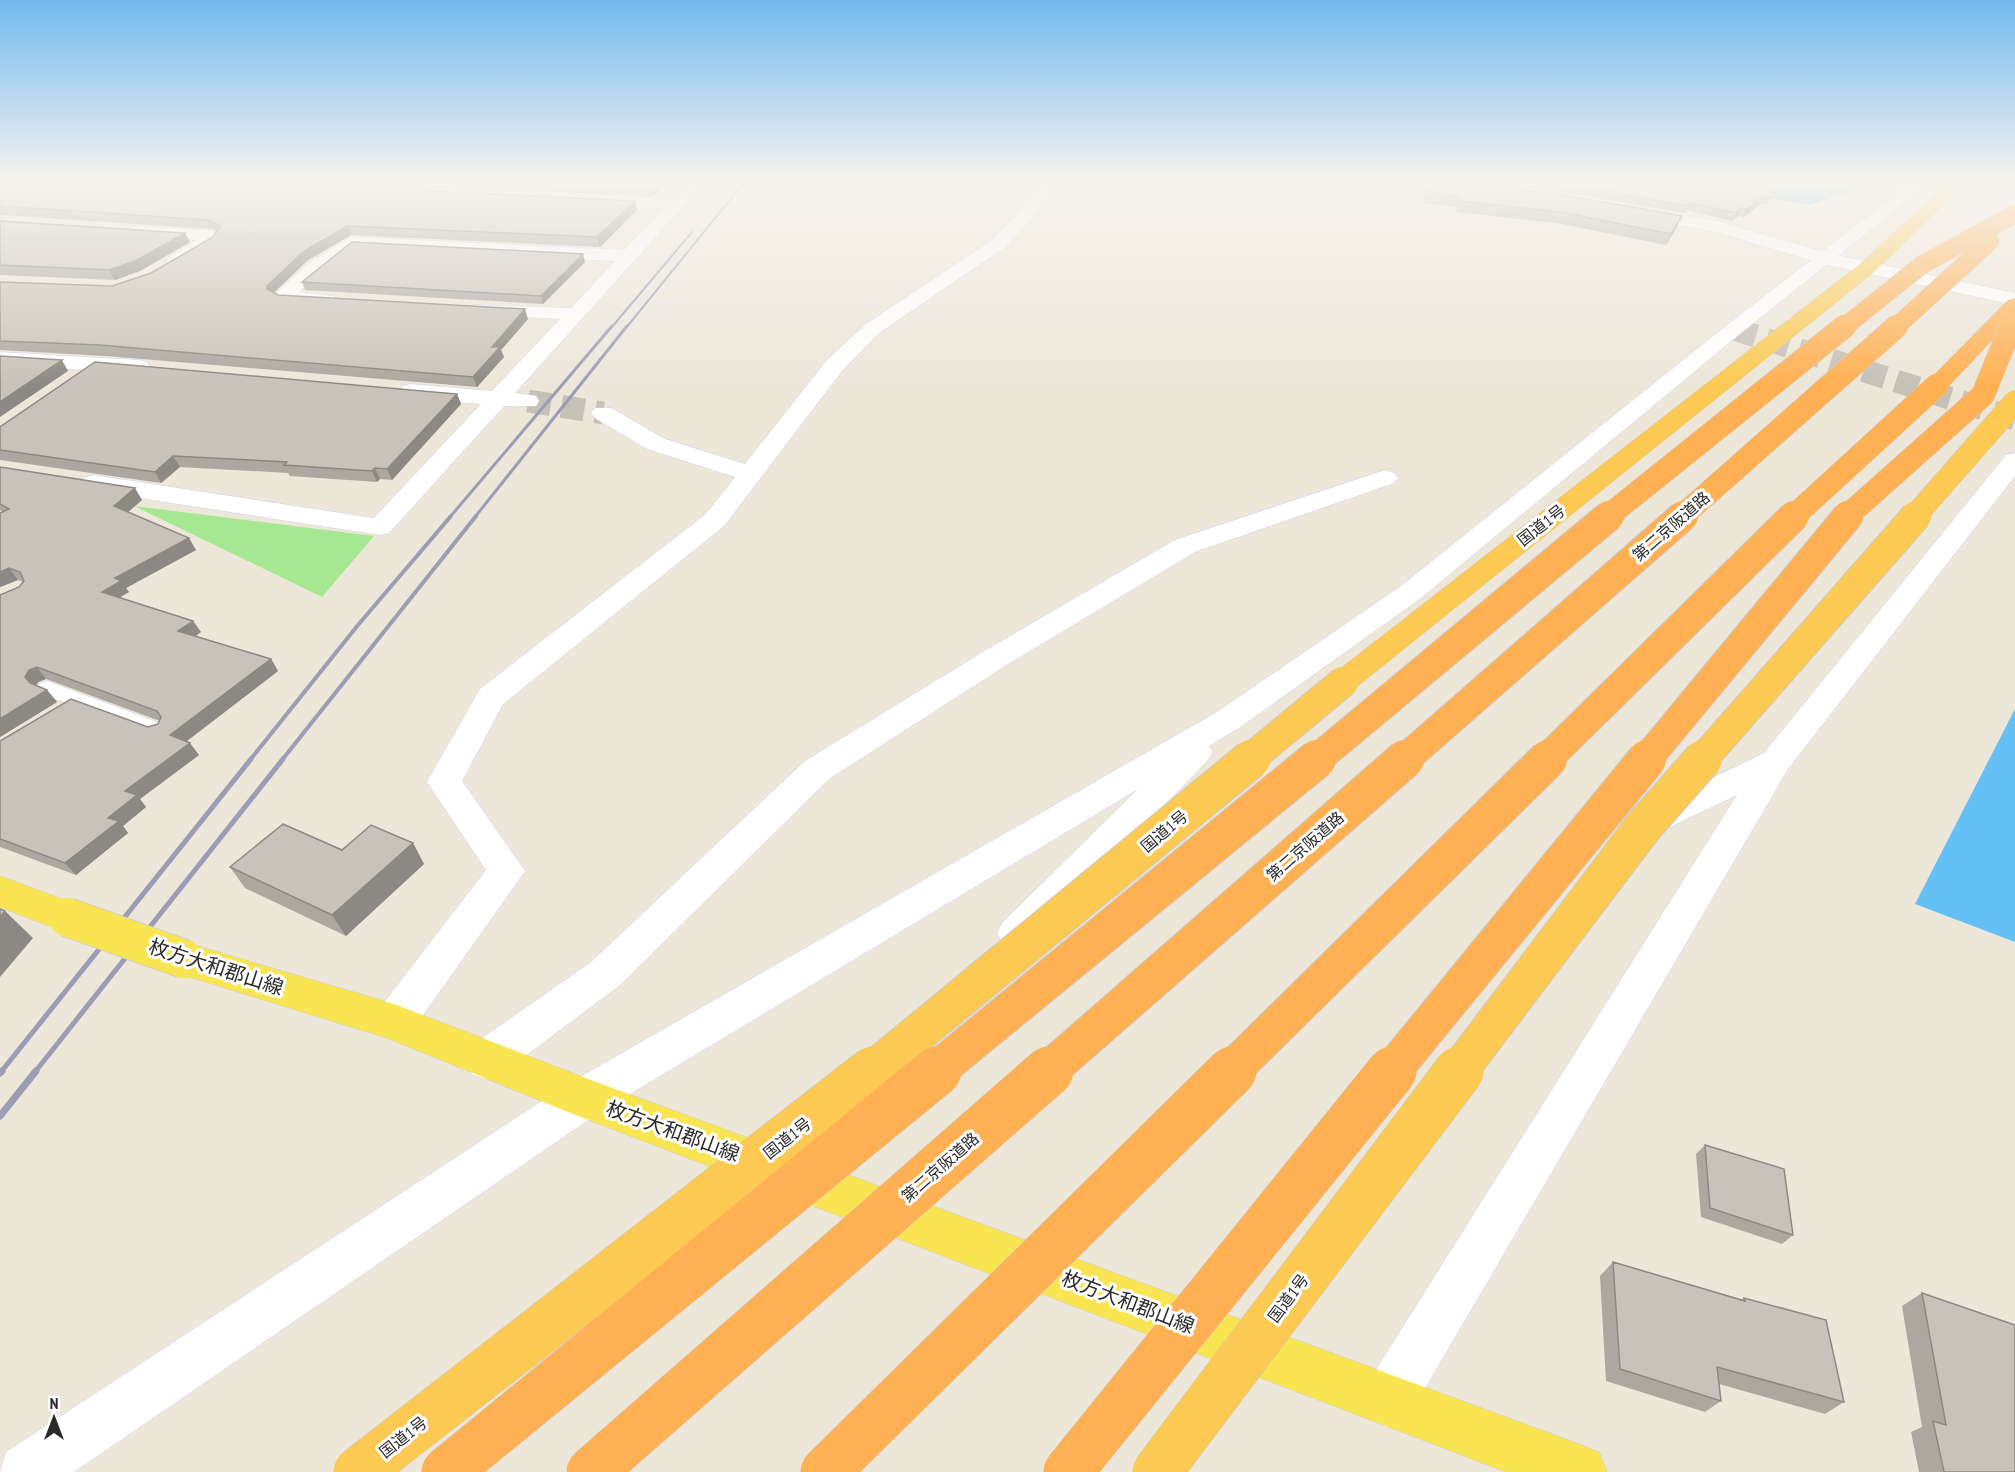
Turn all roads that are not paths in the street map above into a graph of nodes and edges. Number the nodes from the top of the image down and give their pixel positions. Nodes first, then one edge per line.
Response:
1 (196, 249) edge
2 (342, 249) edge
3 (484, 249) edge
4 (636, 249) edge
5 (991, 249) edge
6 (1792, 249) edge
7 (1835, 249) edge
8 (1888, 249) edge
9 (1952, 249) edge
10 (1979, 249) edge
11 (629, 256) junction
12 (1823, 258) junction
13 (1867, 268) junction
14 (157, 272) edge
15 (342, 300) edge
16 (2015, 302) edge
17 (458, 307) edge
18 (575, 314) junction
19 (2015, 316) edge
20 (0, 358) edge
21 (96, 364) junction
22 (165, 369) edge
23 (67, 384) edge
24 (391, 389) edge
25 (498, 398) junction
26 (528, 401) tunnel mouth
27 (2015, 402) edge
28 (603, 413) tunnel mouth
29 (2015, 460) edge
30 (750, 474) junction
31 (1385, 478) dead end
32 (72, 480) edge
33 (47, 688) edge
34 (78, 700) junction
35 (58, 712) edge
36 (1228, 720) junction
37 (158, 730) edge
38 (1776, 761) junction
39 (1643, 827) junction
40 (0, 891) edge
41 (394, 1022) junction
42 (906, 1045) junction
43 (486, 1059) junction
44 (584, 1098) junction
45 (1179, 1320) junction
46 (1388, 1400) junction
47 (26, 1472) edge
48 (358, 1472) edge
49 (446, 1472) edge
50 (591, 1472) edge
51 (825, 1472) edge
52 (1046, 1472) edge
53 (1068, 1472) edge
54 (1157, 1472) edge
55 (1579, 1472) edge

1 - 14 street
2 - 15 street
3 - 11 street
4 - 11 street
5 - 30 street
6 - 12 street
7 - 12 street
8 - 13 highway, 国道1号
9 - 49 highway, bridge
10 - 50 highway, 第二京阪道路, bridge
11 - 18 street
12 - 13 street
12 - 36 street
13 - 16 street
13 - 42 highway, 国道1号, bridge
16 - 51 highway, bridge
17 - 18 street
18 - 25 street
19 - 53 highway, bridge
20 - 21 street
21 - 22 street
21 - 23 street
24 - 25 street
25 - 26 street
25 - 32 street
27 - 39 highway, 国道1号, bridge
28 - 30 street
29 - 38 street
30 - 41 street
31 - 43 street
33 - 34 lane
34 - 35 lane
34 - 37 lane
36 - 42 street
36 - 44 street
38 - 39 street
38 - 46 street
39 - 54 highway, 国道1号, bridge
40 - 41 main road, 枚方大和郡山線, bridge
41 - 43 main road, 枚方大和郡山線
42 - 48 highway, 国道1号, bridge
43 - 44 main road, 枚方大和郡山線
44 - 45 main road, 枚方大和郡山線
44 - 47 street
45 - 46 main road, 枚方大和郡山線
45 - 52 street
46 - 55 main road, 枚方大和郡山線

